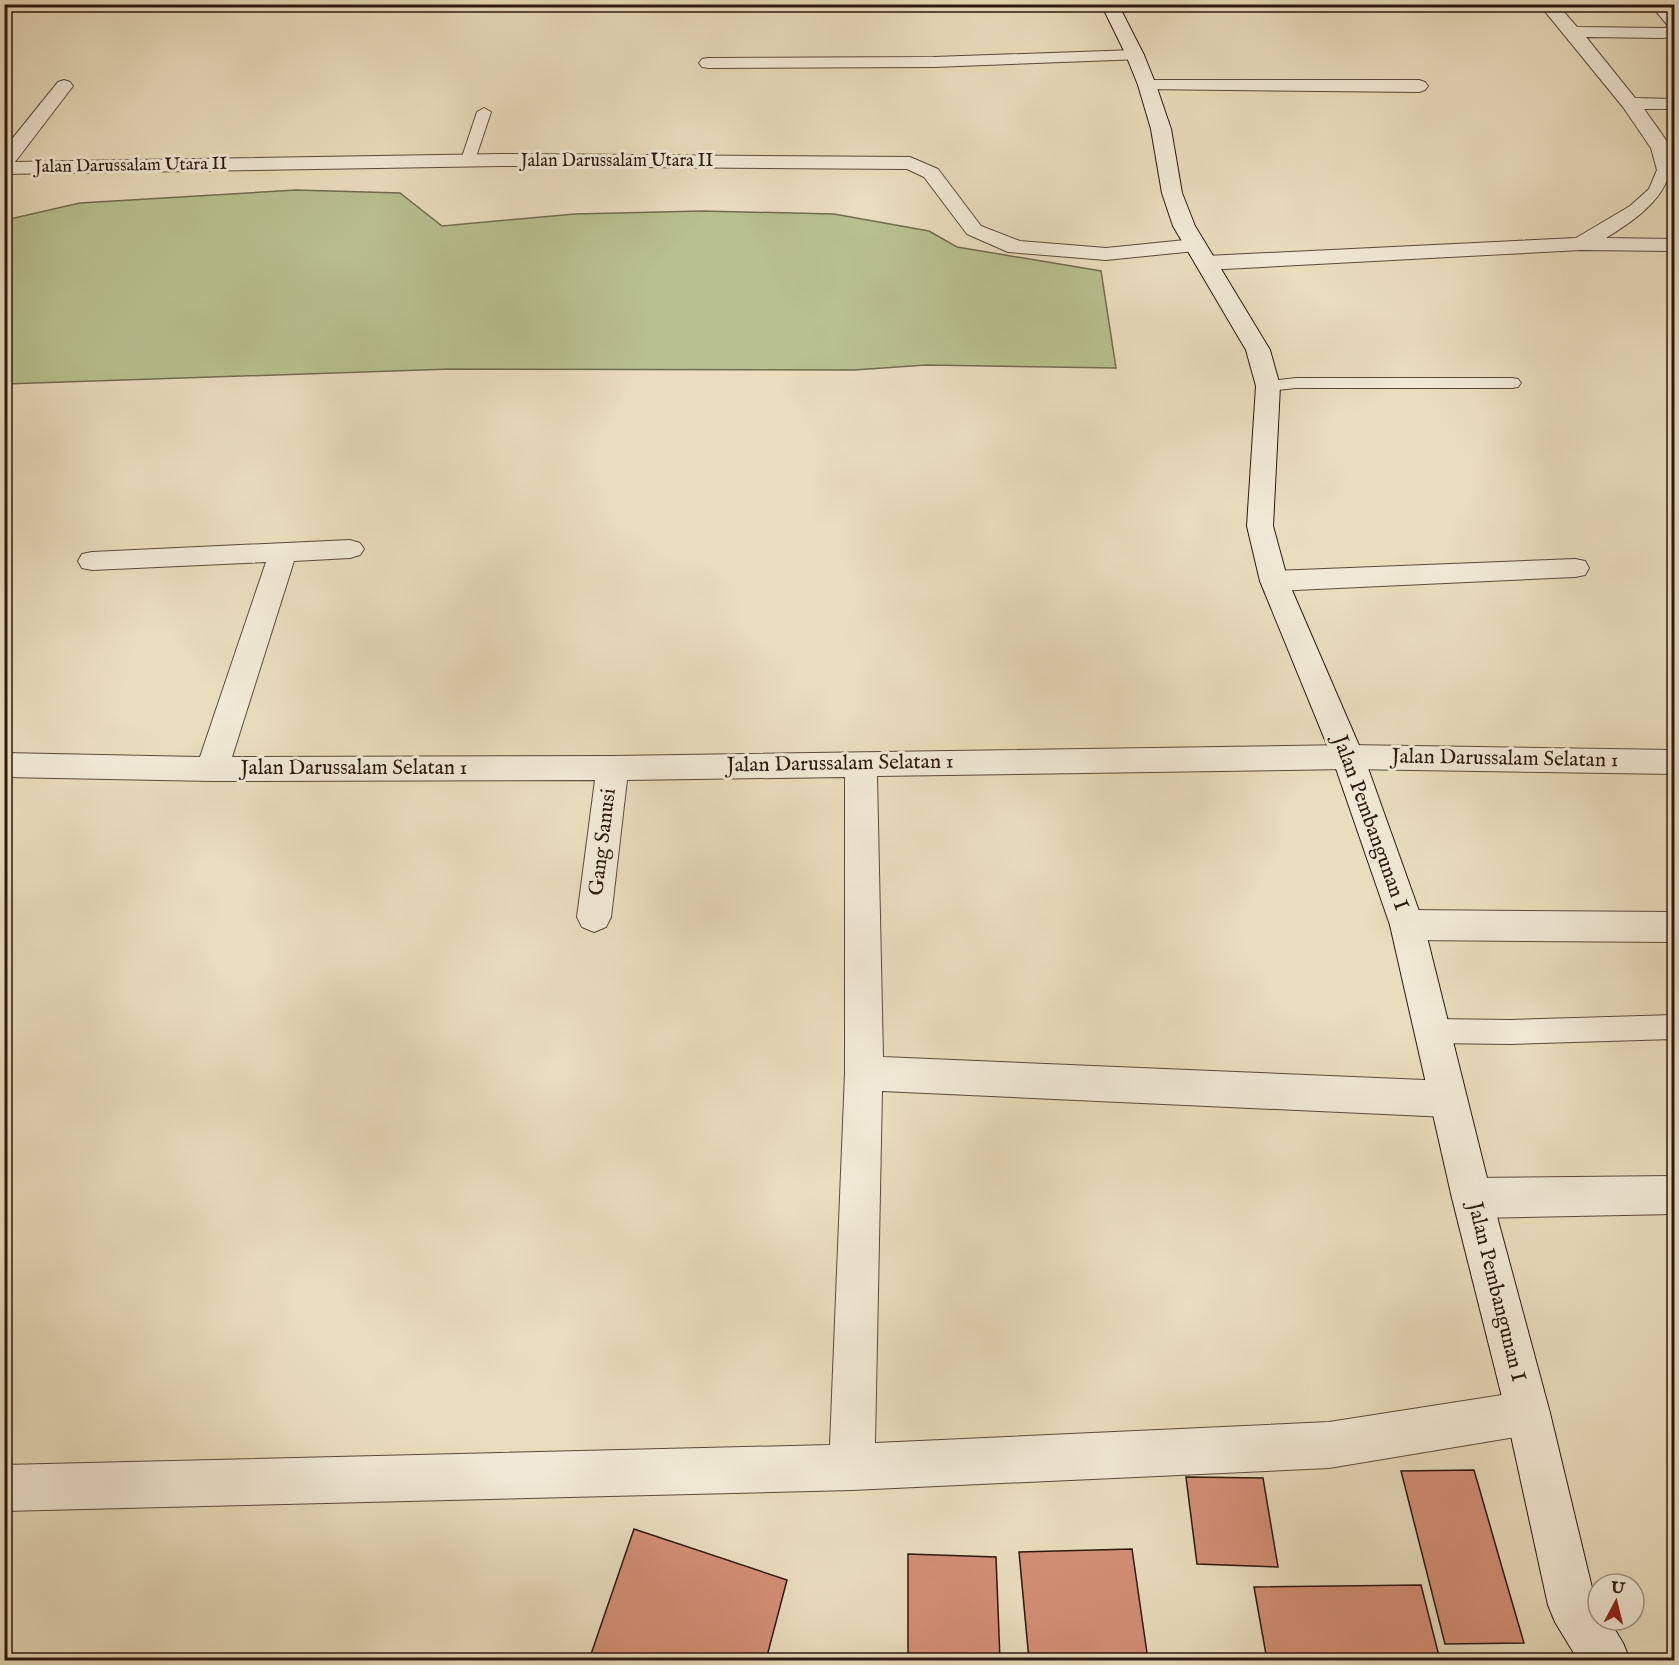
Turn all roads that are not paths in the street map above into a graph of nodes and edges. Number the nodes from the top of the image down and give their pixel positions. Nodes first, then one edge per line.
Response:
1 (1109, 4) edge
2 (1547, 4) edge
3 (1658, 4) edge
4 (1674, 23) edge
5 (1674, 31) edge
6 (1572, 32) junction
7 (1135, 55) junction
8 (708, 63) dead end
9 (1147, 85) junction
10 (64, 86) dead end
11 (1419, 86) dead end
12 (1630, 103) junction
13 (1674, 104) edge
14 (484, 112) dead end
15 (468, 160) junction
16 (4, 165) edge
17 (1581, 243) junction
18 (1674, 245) edge
19 (1200, 254) junction
20 (1512, 382) dead end
21 (1268, 387) junction
22 (350, 549) dead end
23 (283, 553) junction
24 (92, 561) dead end
25 (1575, 568) dead end
26 (1274, 581) junction
27 (1348, 757) junction
28 (1674, 762) edge
29 (861, 764) junction
30 (4, 765) edge
31 (612, 768) junction
32 (212, 769) junction
33 (594, 917) dead end
34 (1407, 925) junction
35 (1674, 927) edge
36 (1674, 1027) edge
37 (1431, 1031) junction
38 (864, 1073) junction
39 (1448, 1099) junction
40 (1674, 1195) edge
41 (1472, 1198) junction
42 (1528, 1413) junction
43 (852, 1467) junction
44 (4, 1488) edge
45 (1606, 1660) edge

1 - 7 street, Jalan Pembangunan I
2 - 6 street
3 - 4 street
5 - 6 street
6 - 12 street
7 - 8 street
7 - 9 street, Jalan Pembangunan I
9 - 11 street
9 - 19 street, Jalan Pembangunan I
10 - 16 street
12 - 13 street
12 - 17 street
14 - 15 lane
15 - 16 street, Jalan Darussalam Utara II
15 - 19 street, Jalan Darussalam Utara II
17 - 18 street, Jalan Darussalam Utara II
17 - 19 street, Jalan Darussalam Utara II
19 - 21 street, Jalan Pembangunan I
20 - 21 lane
21 - 26 street, Jalan Pembangunan I
22 - 23 street
23 - 24 street
23 - 32 street
25 - 26 street
26 - 27 street, Jalan Pembangunan I
27 - 28 street, Jalan Darussalam Selatan 1
27 - 29 street, Jalan Darussalam Selatan 1
27 - 34 street, Jalan Pembangunan I
29 - 31 street, Jalan Darussalam Selatan 1
29 - 38 street
30 - 32 street, Jalan Darussalam Selatan 1
31 - 32 street, Jalan Darussalam Selatan 1
31 - 33 street, Gang Sanusi
34 - 35 street
34 - 37 street, Jalan Pembangunan I
36 - 37 lane
37 - 39 street, Jalan Pembangunan I
38 - 39 street
38 - 43 street
39 - 41 street, Jalan Pembangunan I
40 - 41 street
41 - 42 street, Jalan Pembangunan I
42 - 43 street
42 - 45 street, Jalan Pembangunan I
43 - 44 street

